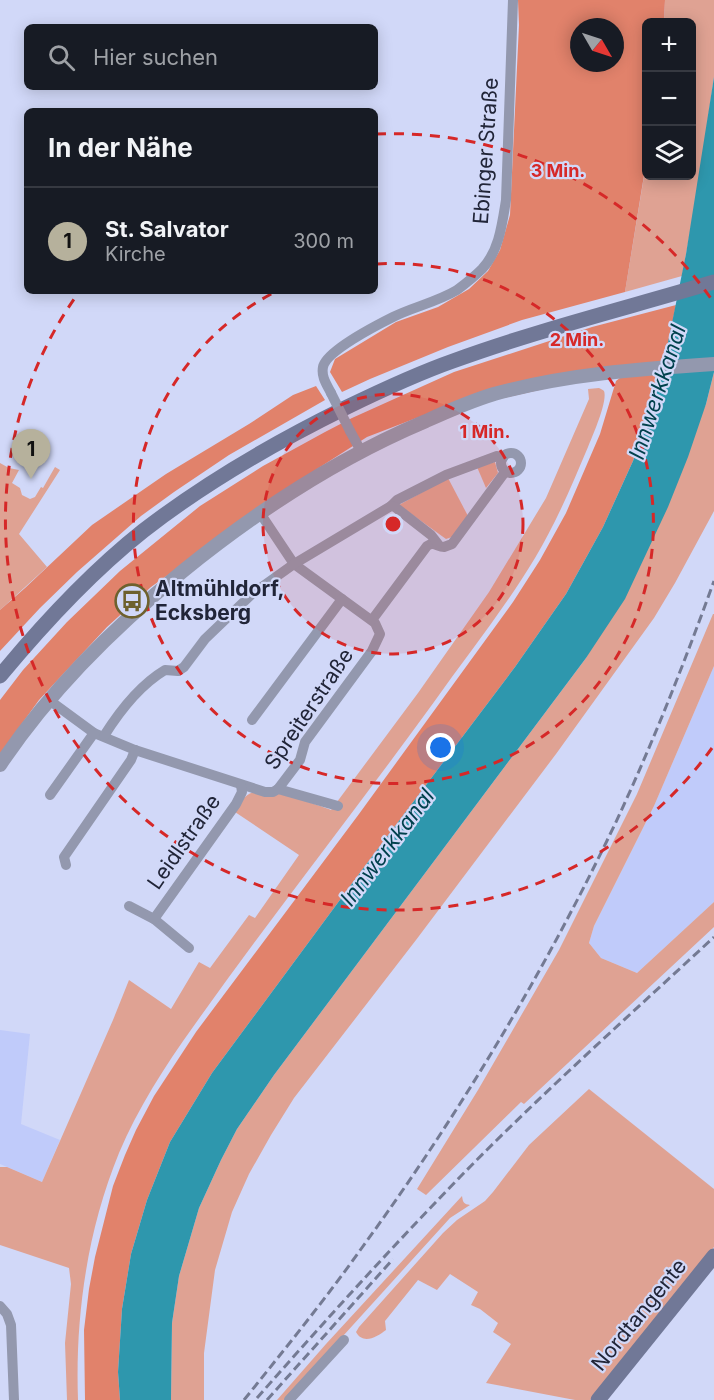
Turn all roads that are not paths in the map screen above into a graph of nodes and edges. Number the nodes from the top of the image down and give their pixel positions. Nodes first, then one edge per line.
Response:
1 (513, 0) edge
2 (714, 282) edge
3 (714, 364) edge
4 (361, 451) junction
5 (502, 458) junction
6 (506, 472) junction
7 (391, 506) junction
8 (260, 513) junction
9 (438, 544) junction
10 (294, 564) junction
11 (342, 598) junction
12 (372, 620) junction
13 (0, 676) edge
14 (49, 699) junction
15 (252, 720) dead end
16 (99, 734) junction
17 (135, 750) junction
18 (0, 765) edge
19 (241, 785) junction
20 (278, 789) junction
21 (50, 795) dead end
22 (338, 806) dead end
23 (66, 865) dead end
24 (129, 906) dead end
25 (154, 919) junction
26 (189, 948) dead end
27 (714, 1256) edge
28 (0, 1306) edge
29 (344, 1340) dead end
30 (14, 1400) edge
31 (289, 1400) edge
32 (598, 1400) edge

1 - 4 street, Ebinger Straße, bridge
2 - 13 main road
3 - 4 street
4 - 8 street
5 - 6 street
5 - 6 street
5 - 7 street
6 - 9 street
7 - 9 street
7 - 10 street
8 - 10 street
8 - 14 street
9 - 12 street
10 - 11 street
10 - 16 street
11 - 12 street
11 - 15 street, Spreiterstraße
12 - 20 street, Spreiterstraße
14 - 16 street, Spreiterstraße
14 - 18 street
16 - 17 street, Spreiterstraße
16 - 21 street
17 - 19 street, Spreiterstraße
17 - 23 street
19 - 20 street, Spreiterstraße
19 - 25 street, Leidlstraße
20 - 22 street, Spreiterstraße
24 - 25 street, Leidlstraße
25 - 26 street, Leidlstraße
27 - 32 main road, Nordtangente
28 - 30 street
29 - 31 street

